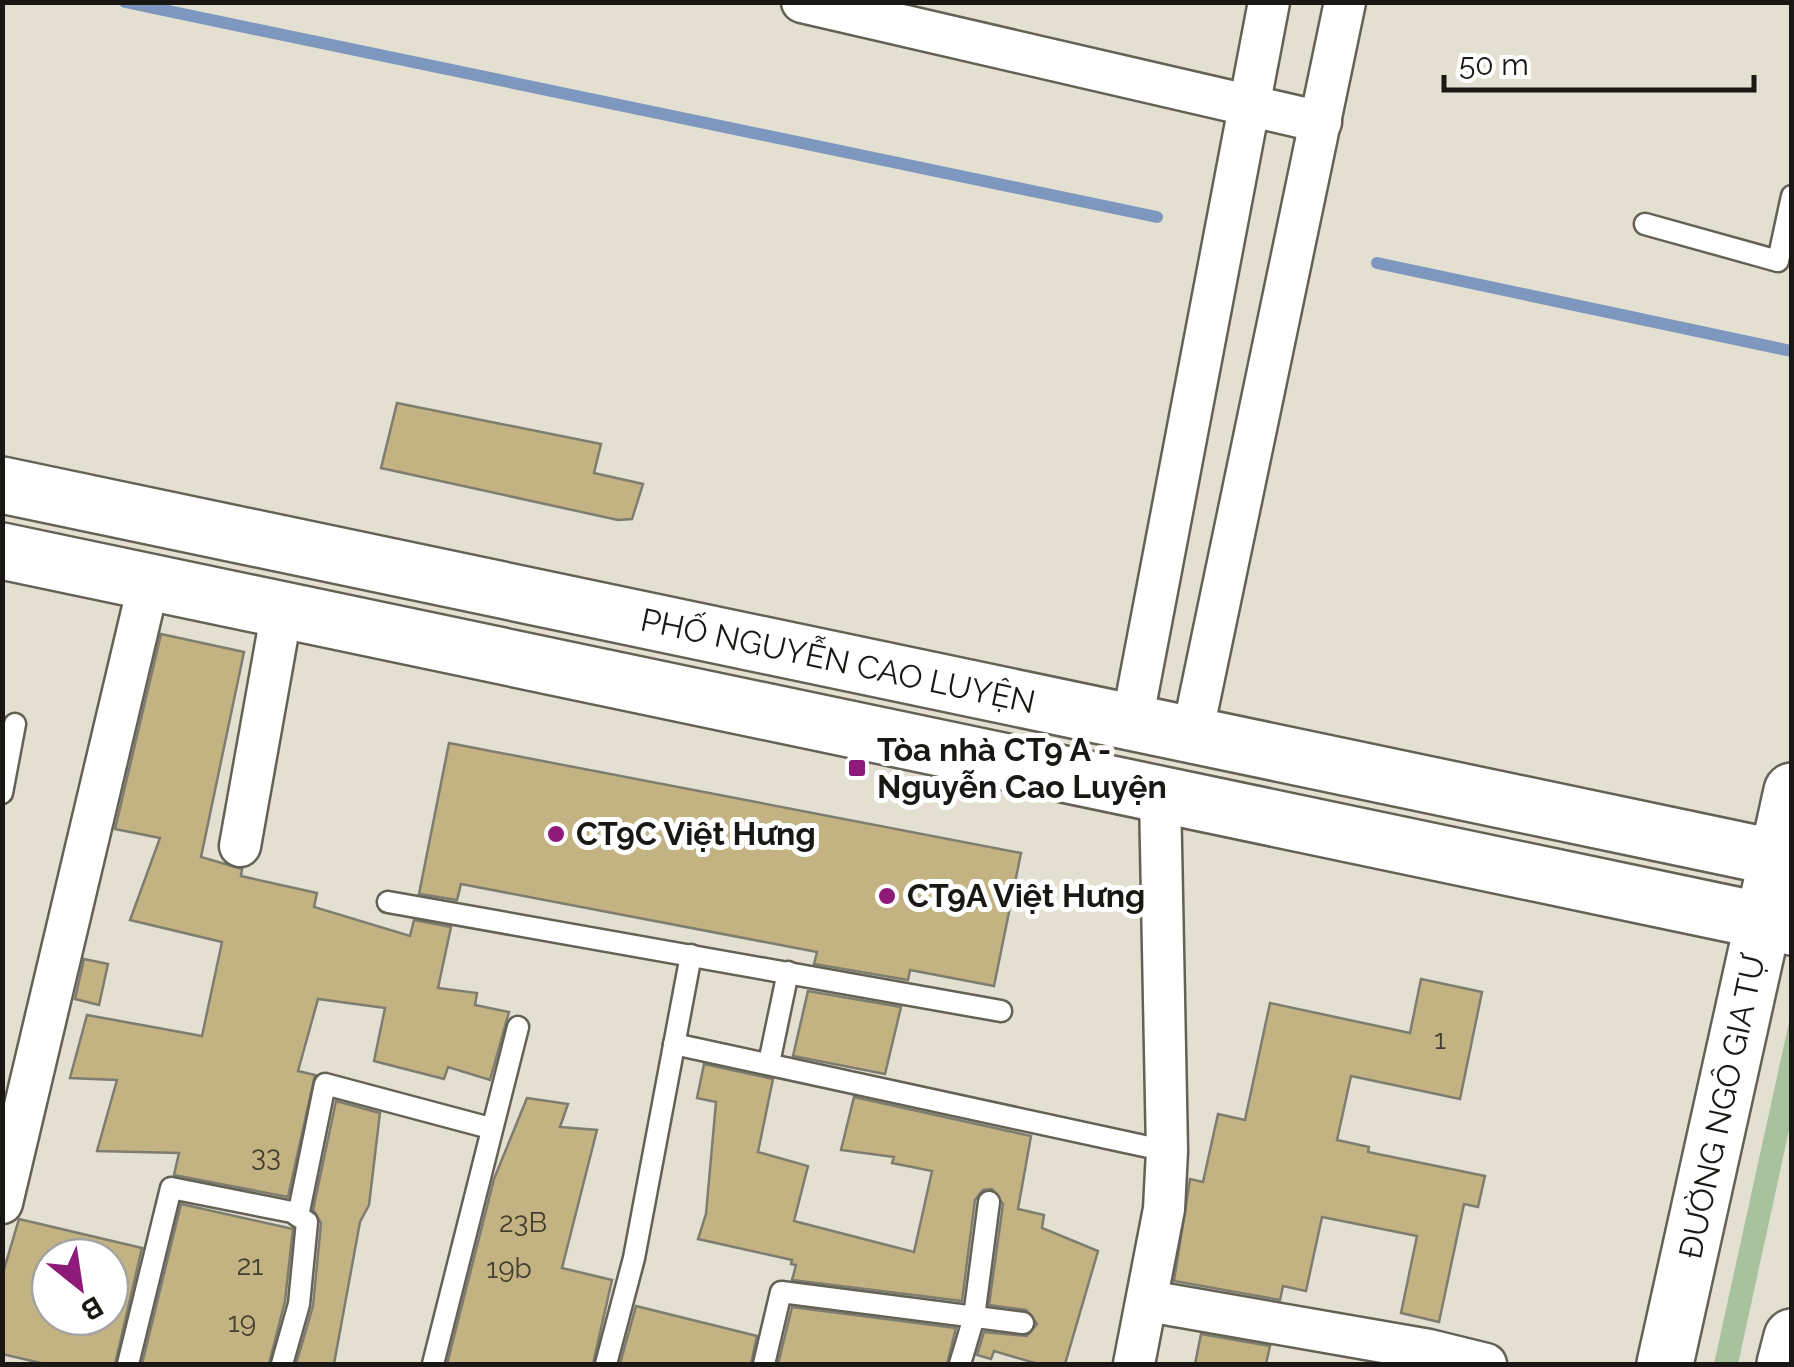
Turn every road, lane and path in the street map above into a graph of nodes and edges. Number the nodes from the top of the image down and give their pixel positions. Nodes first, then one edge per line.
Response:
1 (802, 2) edge
2 (1269, 2) edge
3 (1346, 2) edge
4 (1251, 106) junction
5 (1321, 122) junction
6 (1792, 196) edge
7 (1645, 224) dead end
8 (2, 485) edge
9 (2, 552) edge
10 (150, 582) junction
11 (282, 610) junction
12 (1132, 722) junction
13 (15, 724) dead end
14 (1192, 735) junction
15 (1792, 790) edge
16 (2, 793) edge
17 (1160, 795) junction
18 (240, 846) dead end
19 (1784, 859) edge
20 (388, 902) dead end
21 (1777, 924) edge
22 (691, 954) junction
23 (788, 972) junction
24 (1001, 1011) dead end
25 (518, 1027) dead end
26 (674, 1044) junction
27 (769, 1063) junction
28 (490, 1128) junction
29 (1167, 1151) junction
30 (988, 1202) dead end
31 (2, 1203) edge
32 (302, 1219) junction
33 (1148, 1301) junction
34 (974, 1317) junction
35 (1023, 1323) dead end
36 (1792, 1336) edge
37 (1427, 1357) edge
38 (128, 1364) edge
39 (282, 1364) edge
40 (433, 1364) edge
41 (606, 1364) edge
42 (764, 1364) edge
43 (960, 1364) edge
44 (1134, 1364) edge
45 (1486, 1364) edge
46 (1666, 1364) edge
47 (1785, 1364) edge

1 - 4 street
2 - 4 street
3 - 5 street
4 - 5 street
4 - 12 street
5 - 14 street
6 - 7 lane
8 - 12 street, PHỐ NGUYỄN CAO LUYỆN
9 - 10 street, PHỐ NGUYỄN CAO LUYỆN
10 - 11 street, PHỐ NGUYỄN CAO LUYỆN
10 - 31 street
11 - 17 street, PHỐ NGUYỄN CAO LUYỆN
11 - 18 street
12 - 14 street, PHỐ NGUYỄN CAO LUYỆN
13 - 16 lane
14 - 19 street, PHỐ NGUYỄN CAO LUYỆN
15 - 19 street, ĐƯỜNG NGÔ GIA TỰ
17 - 21 street, PHỐ NGUYỄN CAO LUYỆN
17 - 29 street
19 - 21 street, ĐƯỜNG NGÔ GIA TỰ
20 - 22 lane
21 - 46 street, ĐƯỜNG NGÔ GIA TỰ
22 - 23 lane
22 - 26 lane
23 - 24 lane
23 - 27 lane
25 - 28 lane
26 - 27 lane
26 - 41 lane
27 - 29 lane
28 - 32 lane
28 - 40 lane
29 - 33 street
30 - 34 lane
32 - 38 lane
32 - 39 lane
33 - 37 street
33 - 44 street
34 - 35 lane
34 - 42 lane
34 - 43 lane
36 - 47 street
37 - 45 street

